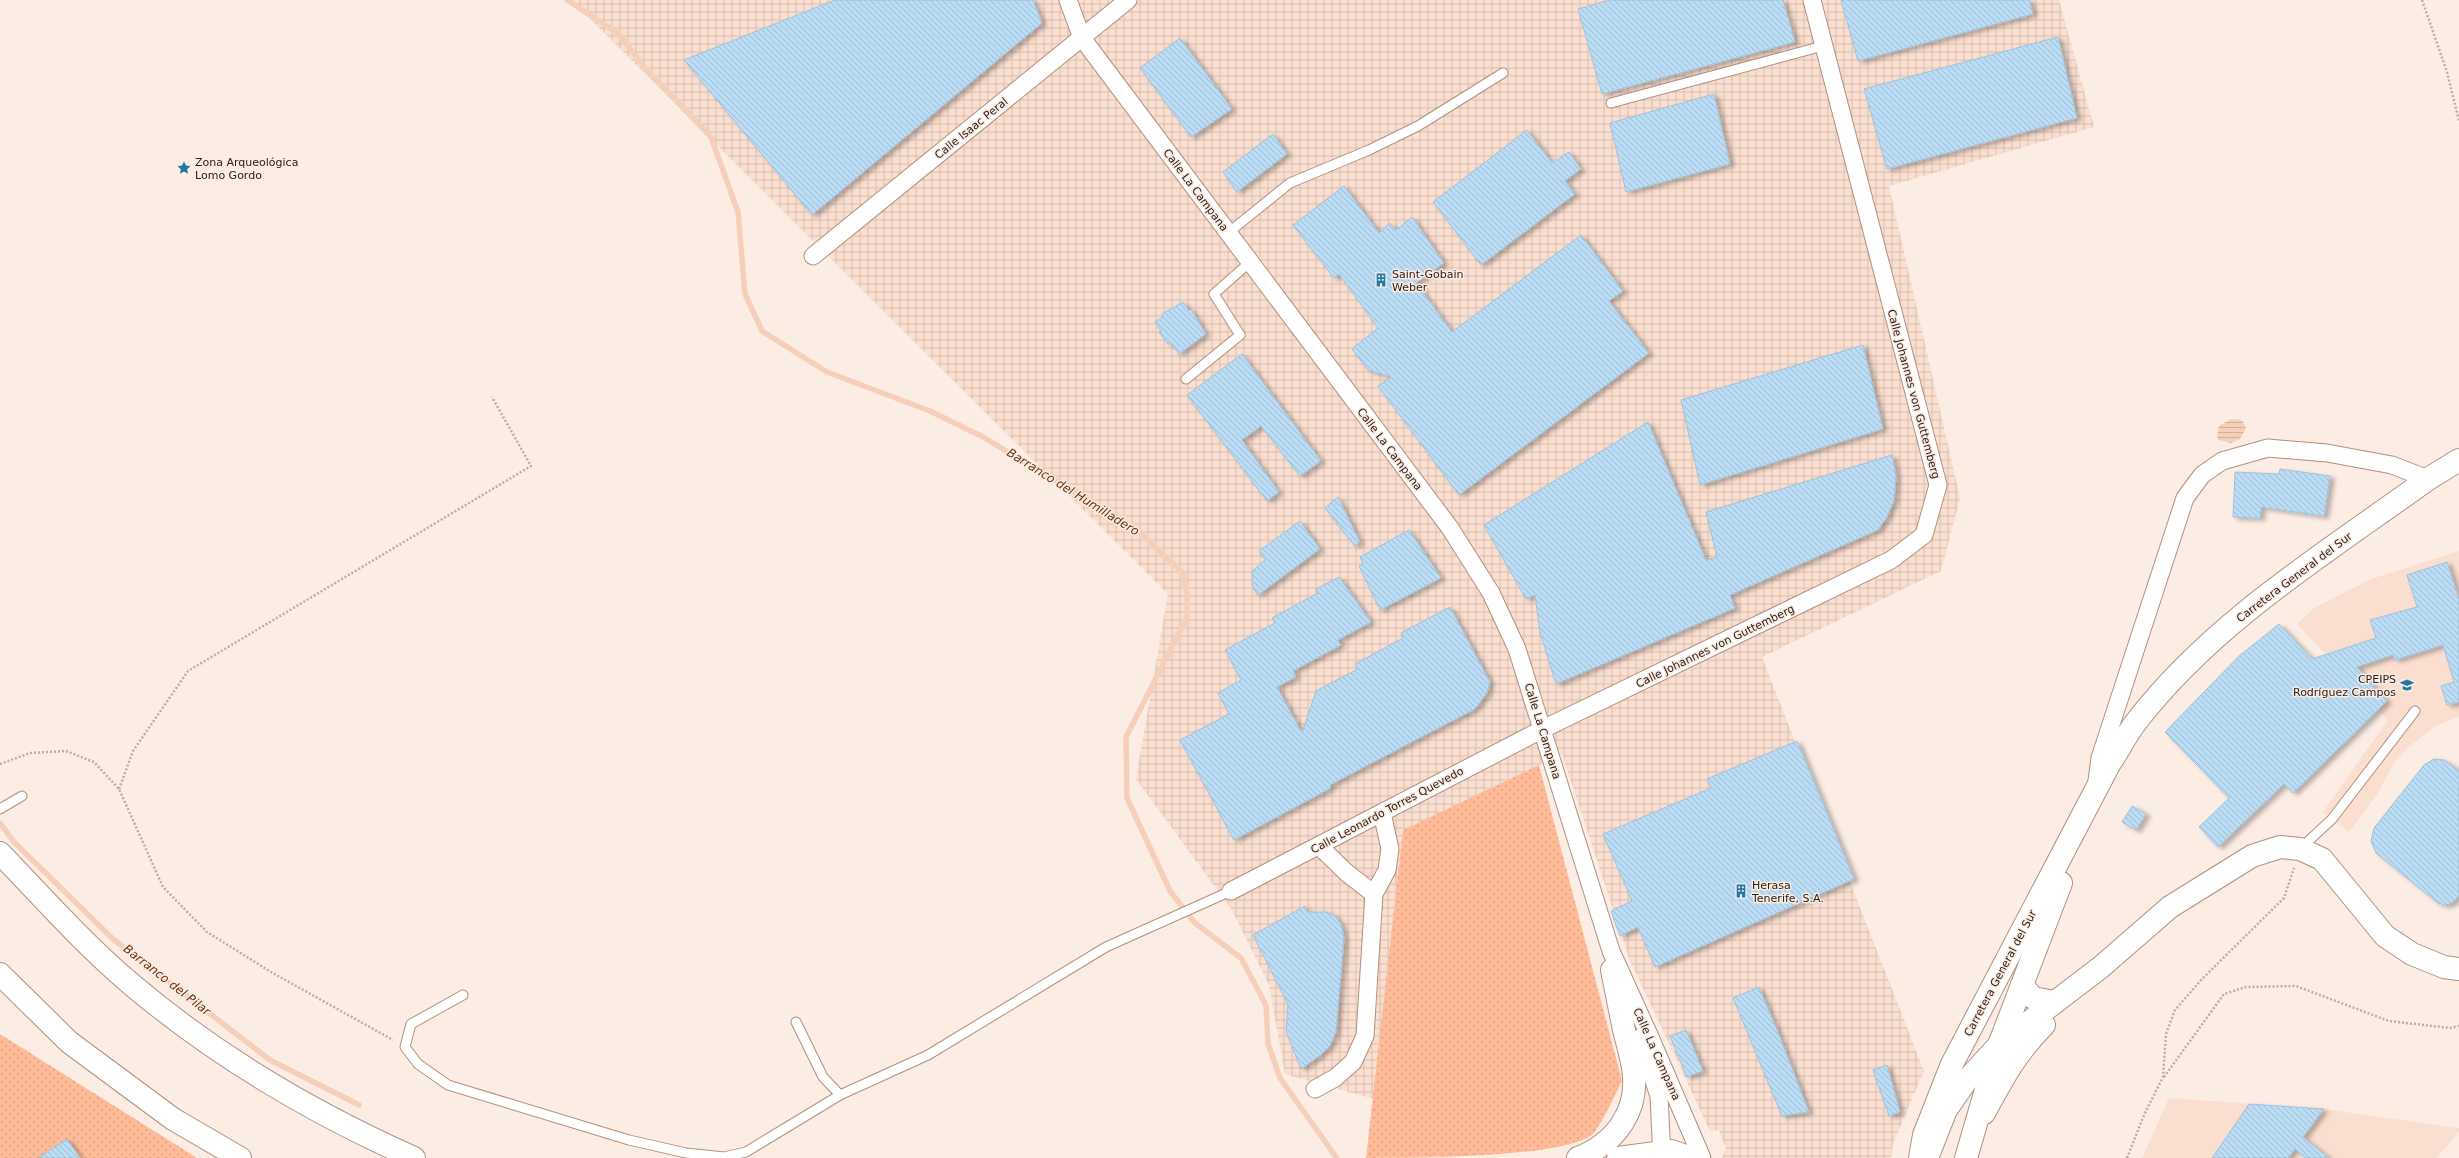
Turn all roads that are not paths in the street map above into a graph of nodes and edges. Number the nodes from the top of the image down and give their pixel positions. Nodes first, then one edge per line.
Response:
1 (1068, 0) edge
2 (1128, 0) edge
3 (1812, 0) edge
4 (1082, 38) junction
5 (1823, 46) junction
6 (1503, 73) dead end
7 (1611, 103) dead end
8 (1228, 233) junction
9 (813, 256) dead end
10 (1250, 262) junction
11 (1186, 379) dead end
12 (2459, 460) edge
13 (2428, 479) junction
14 (2415, 711) dead end
15 (1543, 729) junction
16 (2095, 794) junction
17 (22, 796) dead end
18 (0, 809) edge
19 (1382, 813) junction
20 (1319, 846) junction
21 (2300, 849) junction
22 (0, 853) edge
23 (1231, 891) joint
24 (1374, 894) junction
25 (1611, 961) junction
26 (2454, 965) edge
27 (2101, 967) junction
28 (0, 974) edge
29 (2022, 985) junction
30 (463, 995) dead end
31 (2055, 1002) junction
32 (796, 1022) dead end
33 (1999, 1045) junction
34 (1315, 1089) dead end
35 (840, 1095) junction
36 (1973, 1134) junction
37 (1662, 1155) edge
38 (240, 1158) edge
39 (414, 1158) edge
40 (1578, 1158) edge
41 (1618, 1158) edge
42 (1691, 1158) edge
43 (1702, 1158) edge
44 (1920, 1158) edge
45 (1927, 1158) edge
46 (1966, 1158) edge

1 - 4 street, Calle La Campana
2 - 4 street, Calle Isaac Peral
3 - 5 street, Calle Johannes von Guttemberg
4 - 8 street, Calle La Campana
4 - 9 street, Calle Isaac Peral
5 - 7 lane
5 - 15 street, Calle Johannes von Guttemberg
6 - 8 lane
8 - 10 street, Calle La Campana
10 - 11 lane
10 - 15 street, Calle La Campana
12 - 13 main road, Carretera General del Sur
13 - 16 main road, Carretera General del Sur
13 - 16 street
14 - 21 lane
15 - 19 street, Calle Leonardo Torres Quevedo
15 - 25 street, Calle La Campana
16 - 29 main road, Carretera General del Sur
16 - 44 main road, Carretera General del Sur
17 - 18 lane
19 - 20 street, Calle Leonardo Torres Quevedo
19 - 24 street
20 - 23 street, Calle Leonardo Torres Quevedo
20 - 24 street
21 - 26 main road
21 - 27 main road
22 - 39 main road
23 - 35 lane
24 - 34 street
25 - 37 street, Calle La Campana
25 - 40 main road
25 - 43 street, Calle La Campana
27 - 31 main road
27 - 36 main road
28 - 38 main road
29 - 31 main road
29 - 33 main road, Carretera General del Sur
30 - 35 lane
31 - 33 main road
32 - 35 lane
33 - 36 main road, Carretera General del Sur
33 - 45 main road
36 - 46 main road, Carretera General del Sur
37 - 41 main road
37 - 42 main road

